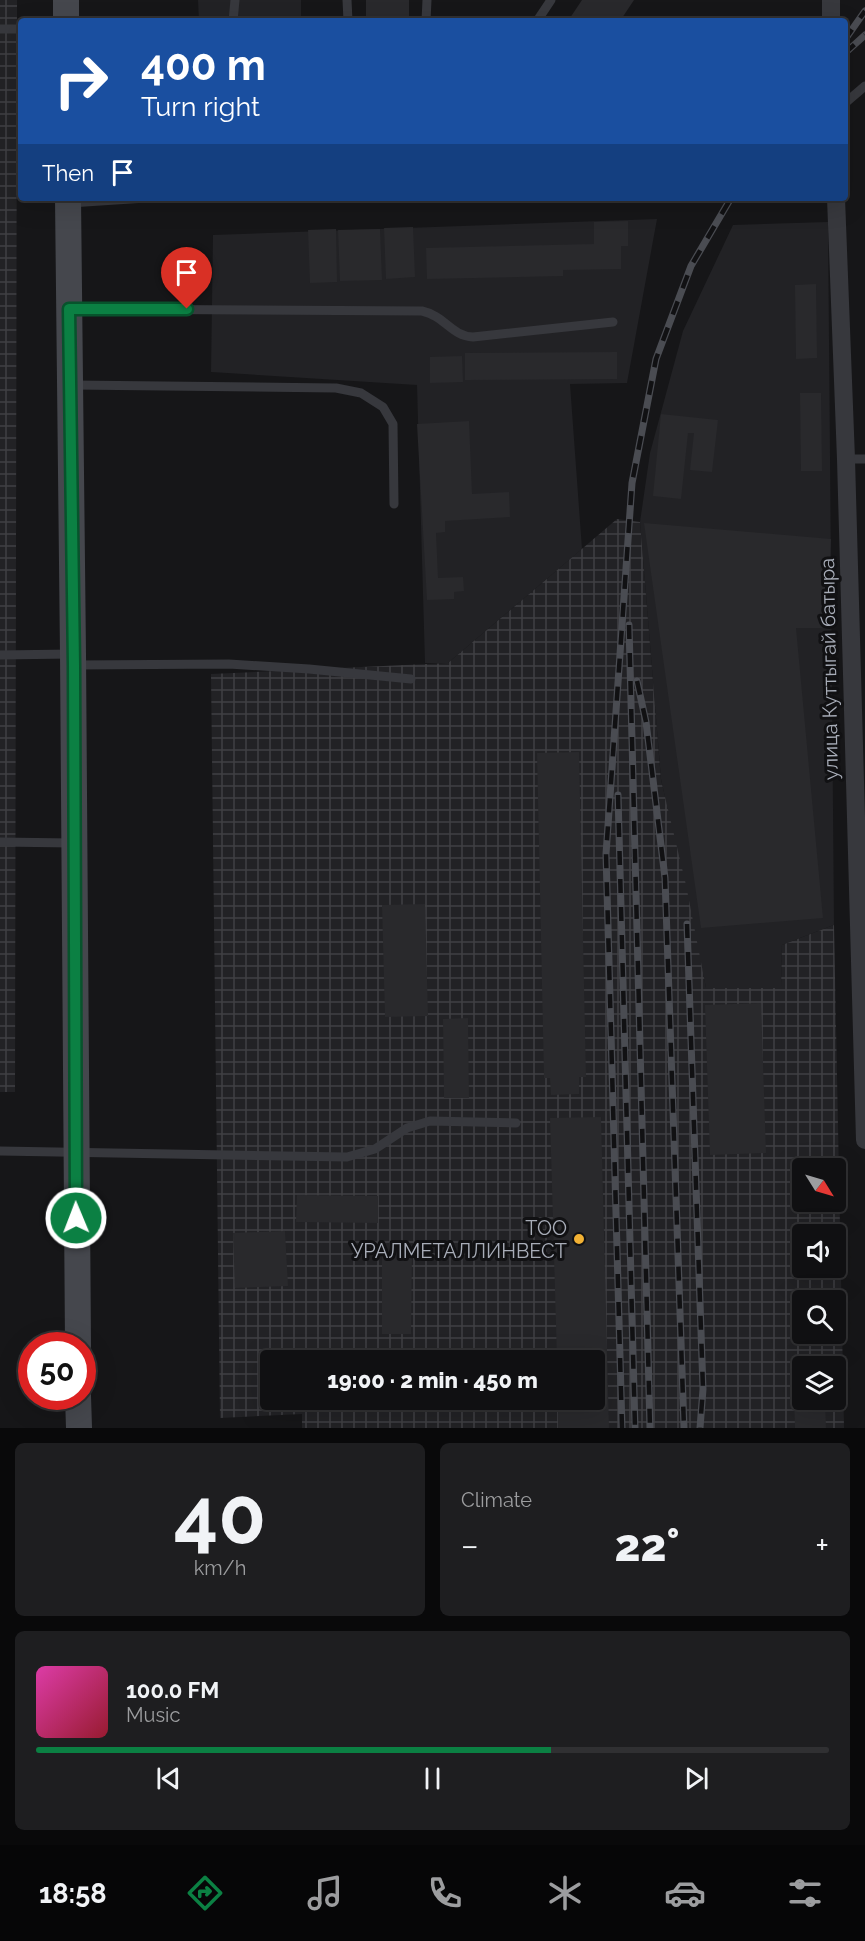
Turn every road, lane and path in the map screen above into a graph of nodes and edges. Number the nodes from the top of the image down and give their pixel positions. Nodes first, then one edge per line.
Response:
1 (66, 0) edge
2 (235, 0) edge
3 (347, 0) edge
4 (427, 0) edge
5 (551, 0) edge
6 (831, 0) edge
7 (66, 18) edge
8 (233, 18) edge
9 (348, 18) edge
10 (426, 18) edge
11 (539, 18) edge
12 (831, 18) edge
13 (0, 29) edge
14 (18, 29) edge
15 (865, 86) edge
16 (848, 101) edge
17 (68, 201) edge
18 (836, 201) edge
19 (69, 309) junction
20 (613, 322) dead end
21 (69, 385) junction
22 (846, 459) junction
23 (865, 459) edge
24 (394, 504) dead end
25 (0, 655) edge
26 (73, 659) junction
27 (411, 679) dead end
28 (860, 804) edge
29 (0, 842) edge
30 (74, 843) junction
31 (861, 889) edge
32 (863, 980) edge
33 (516, 1123) dead end
34 (865, 1140) edge
35 (0, 1151) edge
36 (75, 1154) junction
37 (78, 1332) edge
38 (78, 1410) edge
39 (79, 1428) edge

1 - 7 main road
2 - 8 lane
3 - 9 lane
4 - 10 lane
5 - 11 lane
6 - 12 street
13 - 14 lane
15 - 16 lane
17 - 19 main road
18 - 22 street, улица Куттыгай батыра
19 - 20 lane
19 - 21 main road
21 - 24 lane
21 - 26 main road
22 - 23 lane
22 - 28 street, улица Куттыгай батыра
25 - 26 lane
26 - 27 lane
26 - 30 main road
28 - 31 street, улица Куттыгай батыра
29 - 30 lane
30 - 36 main road
31 - 32 street, улица Куттыгай батыра
32 - 34 street, улица Куттыгай батыра
33 - 36 lane
35 - 36 lane
36 - 37 main road
38 - 39 main road

